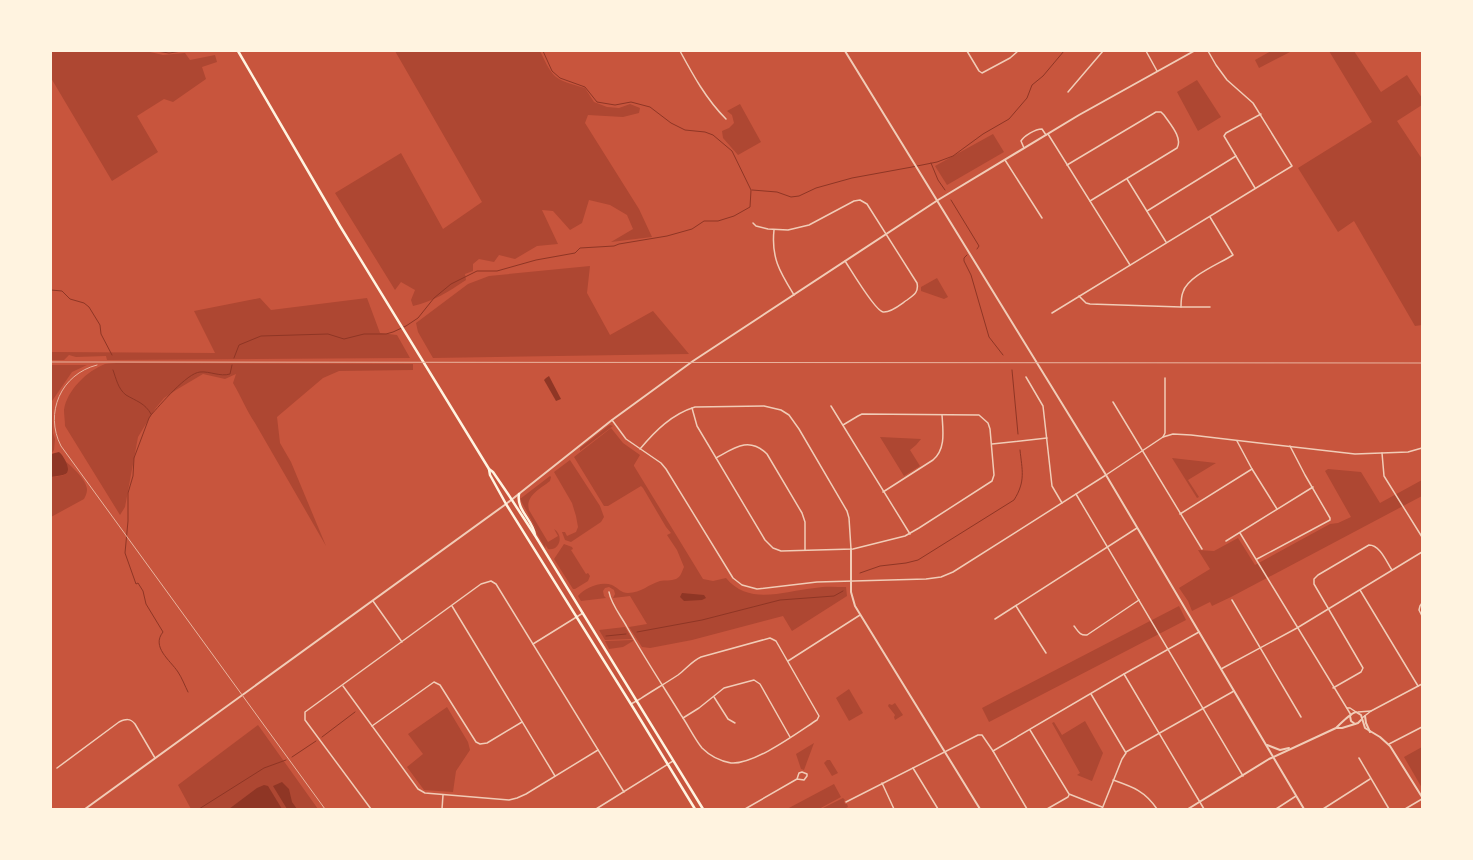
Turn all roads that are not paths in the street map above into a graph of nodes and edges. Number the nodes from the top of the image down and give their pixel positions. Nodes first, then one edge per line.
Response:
1 (238, 51) edge
2 (680, 51) edge
3 (845, 51) edge
4 (967, 51) edge
5 (1018, 51) edge
6 (1103, 51) edge
7 (1146, 51) edge
8 (1194, 51) edge
9 (1208, 51) edge
10 (1157, 71) junction
11 (1068, 92) dead end
12 (1261, 114) junction
13 (726, 119) dead end
14 (1047, 134) junction
15 (1024, 148) junction
16 (1236, 156) junction
17 (1005, 160) junction
18 (1067, 165) junction
19 (1127, 179) junction
20 (1255, 188) junction
21 (938, 200) junction
22 (1090, 201) junction
23 (1147, 211) junction
24 (1210, 217) junction
25 (1042, 218) dead end
26 (753, 223) dead end
27 (774, 230) junction
28 (886, 234) junction
29 (1166, 243) junction
30 (845, 261) junction
31 (1130, 265) junction
32 (794, 295) junction
33 (1079, 296) junction
34 (1181, 307) junction
35 (1210, 307) dead end
36 (1052, 312) dead end
37 (1026, 377) dead end
38 (1164, 378) dead end
39 (1113, 402) dead end
40 (831, 406) dead end
41 (692, 408) junction
42 (942, 414) junction
43 (612, 420) junction
44 (843, 425) junction
45 (1164, 437) junction
46 (1047, 438) junction
47 (1237, 441) junction
48 (992, 444) junction
49 (1290, 446) junction
50 (1422, 448) edge
51 (640, 449) junction
52 (1143, 451) junction
53 (1382, 453) junction
54 (716, 458) junction
55 (1252, 468) junction
56 (489, 469) junction
57 (1106, 475) junction
58 (1312, 487) junction
59 (883, 492) junction
60 (519, 494) junction
61 (1076, 494) junction
62 (511, 500) junction
63 (1062, 503) junction
64 (506, 504) junction
65 (1277, 509) junction
66 (1180, 514) junction
67 (1138, 527) junction
68 (1240, 533) junction
69 (910, 534) junction
70 (536, 537) junction
71 (1422, 537) edge
72 (1226, 541) dead end
73 (1108, 547) junction
74 (851, 549) junction
75 (1202, 549) dead end
76 (805, 550) junction
77 (1422, 552) edge
78 (1257, 560) junction
79 (1392, 570) junction
80 (850, 581) junction
81 (1360, 590) junction
82 (609, 592) dead end
83 (1140, 600) junction
84 (1232, 600) dead end
85 (373, 601) junction
86 (1422, 603) edge
87 (452, 606) junction
88 (1016, 606) junction
89 (1329, 609) junction
90 (583, 613) junction
91 (860, 615) junction
92 (1422, 616) edge
93 (577, 617) junction
94 (995, 619) dead end
95 (1074, 626) dead end
96 (1297, 628) junction
97 (1199, 632) junction
98 (402, 642) junction
99 (533, 645) junction
100 (1259, 648) junction
101 (1168, 650) junction
102 (1046, 653) dead end
103 (788, 661) junction
104 (1220, 669) junction
105 (1124, 674) junction
106 (1422, 684) edge
107 (343, 685) junction
108 (662, 685) junction
109 (1418, 686) junction
110 (1333, 688) junction
111 (1234, 691) junction
112 (1091, 694) junction
113 (714, 696) junction
114 (636, 700) junction
115 (631, 704) junction
116 (1347, 708) junction
117 (1203, 709) junction
118 (1371, 711) junction
119 (1357, 712) junction
120 (1350, 716) junction
121 (1365, 716) junction
122 (1300, 717) dead end
123 (683, 718) junction
124 (1362, 719) junction
125 (522, 722) junction
126 (735, 723) dead end
127 (1355, 724) junction
128 (372, 726) junction
129 (1422, 727) edge
130 (1336, 728) junction
131 (1030, 730) junction
132 (1370, 732) junction
133 (1160, 733) junction
134 (790, 737) junction
135 (1389, 744) junction
136 (1266, 745) junction
137 (1294, 747) junction
138 (598, 750) junction
139 (944, 751) junction
140 (993, 751) junction
141 (1126, 753) junction
142 (1273, 757) junction
143 (155, 758) junction
144 (1359, 758) dead end
145 (673, 761) junction
146 (668, 764) junction
147 (57, 768) dead end
148 (912, 768) junction
149 (555, 776) junction
150 (1243, 776) junction
151 (797, 779) junction
152 (1370, 779) junction
153 (1114, 780) junction
154 (882, 783) junction
155 (624, 792) junction
156 (1069, 794) junction
157 (443, 795) junction
158 (1296, 796) junction
159 (1422, 798) edge
160 (846, 802) dead end
161 (1201, 802) junction
162 (1102, 808) edge
163 (85, 809) edge
164 (370, 809) edge
165 (442, 809) edge
166 (596, 809) edge
167 (695, 809) edge
168 (703, 809) edge
169 (745, 809) edge
170 (894, 809) edge
171 (938, 809) edge
172 (980, 809) edge
173 (1027, 809) edge
174 (1047, 809) edge
175 (1157, 809) edge
176 (1189, 809) edge
177 (1204, 809) edge
178 (1276, 809) edge
179 (1304, 809) edge
180 (1323, 809) edge
181 (1388, 809) edge
182 (1405, 809) edge

1 - 56 main road
2 - 13 street
3 - 21 street
4 - 5 street
6 - 11 street
7 - 10 street
8 - 10 street
9 - 12 street
10 - 14 street
12 - 16 street
12 - 20 street
14 - 15 street
14 - 15 street
14 - 18 street
15 - 17 street
16 - 20 street
16 - 23 street
17 - 21 street
17 - 25 street
18 - 19 street
18 - 22 street
19 - 22 street
19 - 23 street
20 - 24 street
21 - 28 street
21 - 57 street
22 - 31 street
23 - 29 street
24 - 29 street
24 - 34 street
26 - 27 street
27 - 28 street
27 - 32 street
28 - 30 street
28 - 30 street
29 - 31 street
30 - 32 street
31 - 33 street
32 - 43 street
33 - 34 street
33 - 36 street
34 - 35 street
37 - 46 street
38 - 45 street
39 - 52 street
40 - 44 street
41 - 51 street
41 - 54 street
41 - 74 street
42 - 44 street
42 - 48 street
42 - 59 street
43 - 51 street
43 - 60 street
44 - 59 street
45 - 47 street
45 - 52 street
46 - 48 street
46 - 63 street
47 - 49 street
47 - 55 street
48 - 69 street
49 - 53 street
49 - 58 street
50 - 53 street
51 - 80 street
52 - 57 street
52 - 66 street
53 - 71 street
54 - 76 street
54 - 76 street
55 - 65 street
55 - 66 street
56 - 62 main road
56 - 64 main road
57 - 61 street
57 - 67 street
58 - 65 street
58 - 78 street
59 - 69 street
60 - 62 street
60 - 70 main road
61 - 63 street
61 - 73 street
62 - 64 street
62 - 70 main road
63 - 80 street
64 - 85 street
64 - 93 main road
65 - 68 street
66 - 75 street
67 - 73 street
67 - 97 street
68 - 72 street
68 - 78 street
69 - 74 street
70 - 90 main road
73 - 83 street
73 - 88 street
74 - 76 street
74 - 80 street
77 - 79 street
78 - 96 street
79 - 81 street
79 - 89 street
80 - 91 street
81 - 89 street
81 - 109 street
82 - 108 street
83 - 95 street
83 - 101 street
84 - 100 street
85 - 98 street
85 - 143 street
86 - 92 street
87 - 98 street
87 - 99 street
87 - 125 street
88 - 94 street
88 - 102 street
89 - 96 street
89 - 110 street
90 - 93 street
90 - 114 main road
91 - 103 street
91 - 139 street
93 - 99 street
93 - 115 main road
96 - 100 street
96 - 110 street
97 - 101 street
97 - 104 street
98 - 107 street
99 - 138 street
100 - 104 street
100 - 122 street
101 - 105 street
101 - 117 street
103 - 108 street
103 - 134 street
104 - 111 street
105 - 112 street
105 - 133 street
106 - 109 street
107 - 128 street
107 - 164 street
108 - 114 street
108 - 123 street
109 - 118 street
110 - 116 street
111 - 117 street
111 - 136 street
112 - 131 street
112 - 141 street
113 - 123 street
113 - 126 street
113 - 134 street
114 - 115 street
114 - 145 main road
115 - 146 main road
116 - 119 street
116 - 120 street
117 - 133 street
117 - 150 street
118 - 119 street
118 - 121 street
119 - 120 street
119 - 124 street
120 - 127 street
120 - 130 street
121 - 124 street
121 - 132 street
123 - 134 street
124 - 127 street
124 - 132 street
125 - 128 street
125 - 149 street
127 - 130 street
128 - 157 street
129 - 135 street
130 - 137 street
131 - 140 street
131 - 156 street
132 - 135 street
133 - 141 street
133 - 161 street
135 - 159 street
136 - 137 street
136 - 142 street
137 - 142 street
138 - 149 street
138 - 155 street
139 - 140 street
139 - 148 street
139 - 172 street
140 - 173 street
141 - 153 street
142 - 150 street
142 - 158 street
143 - 147 street
143 - 163 street
144 - 152 street
145 - 146 street
145 - 168 main road
146 - 155 street
146 - 167 main road
148 - 154 street
148 - 171 street
149 - 157 street
150 - 161 street
151 - 151 street
151 - 169 street
152 - 180 street
152 - 181 street
153 - 162 street
153 - 175 street
154 - 160 street
154 - 170 street
155 - 166 street
156 - 162 street
156 - 174 street
157 - 165 street
158 - 178 street
158 - 179 street
159 - 182 street
161 - 176 street
161 - 177 street

